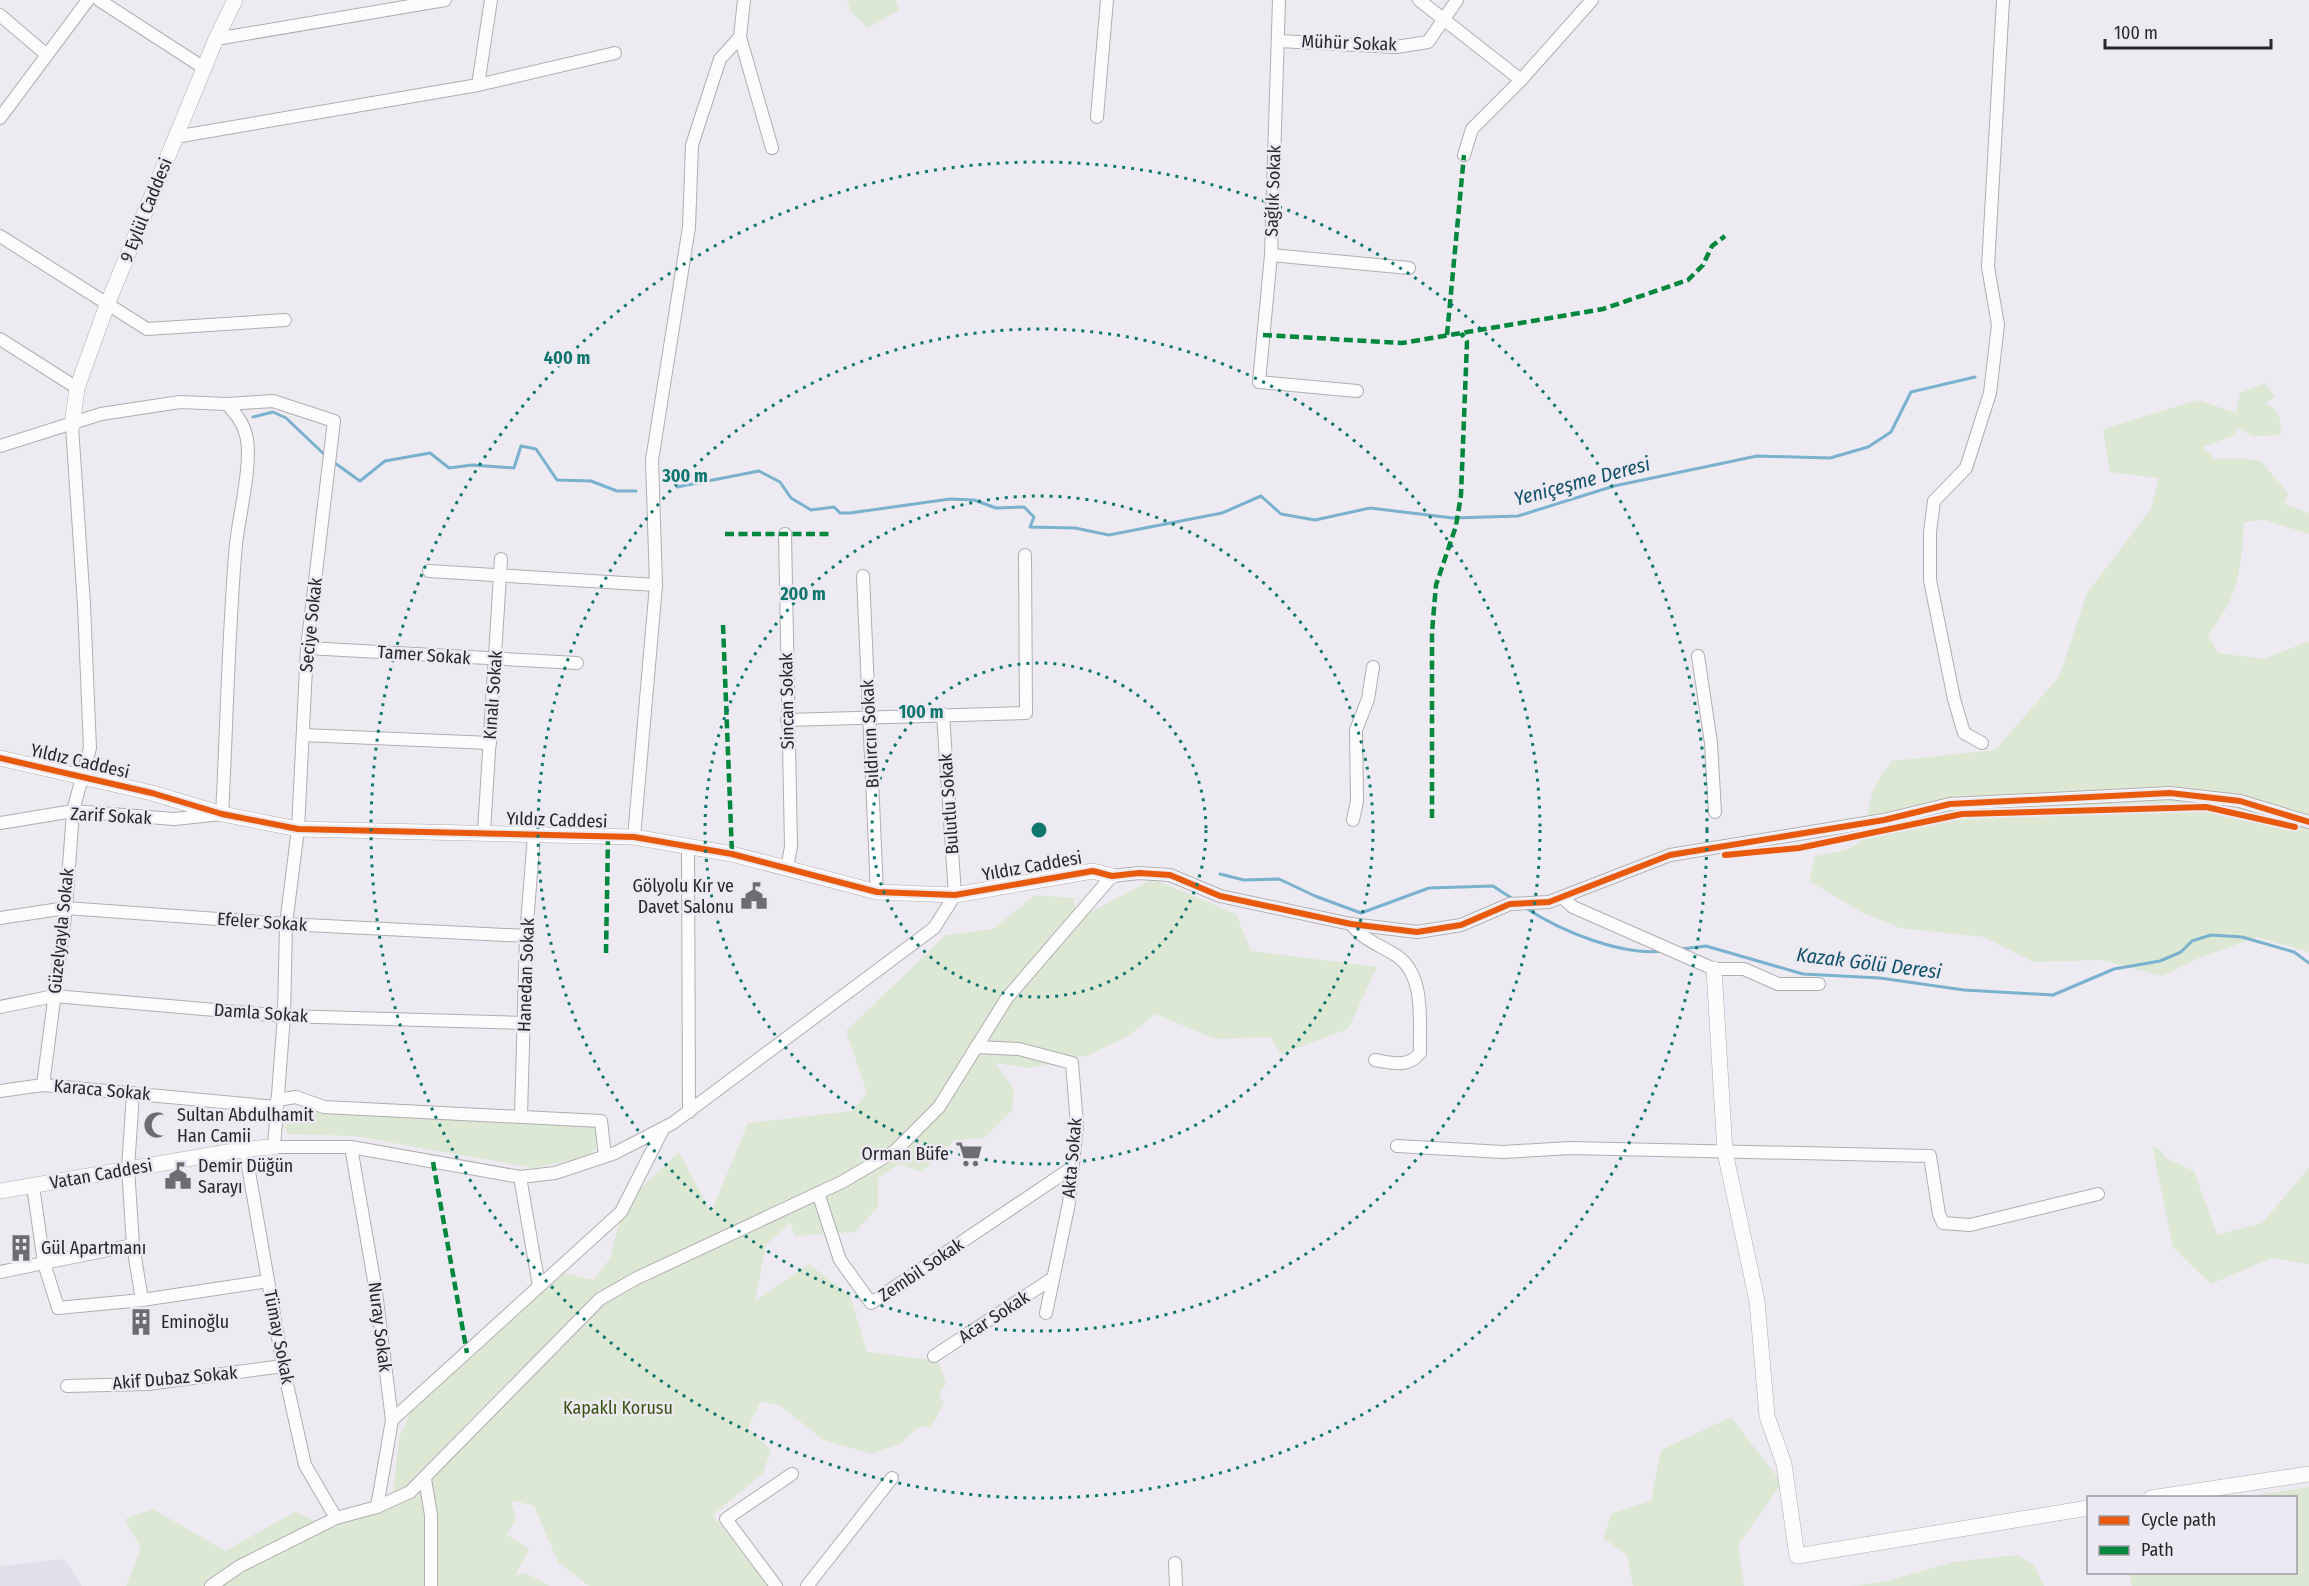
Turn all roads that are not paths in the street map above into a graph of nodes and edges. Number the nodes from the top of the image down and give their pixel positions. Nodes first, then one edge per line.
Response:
1 (88, 0) edge
2 (99, 0) edge
3 (236, 0) edge
4 (445, 0) edge
5 (491, 0) edge
6 (744, 0) edge
7 (1107, 0) edge
8 (1279, 0) edge
9 (1419, 0) edge
10 (1456, 0) edge
11 (1592, 0) edge
12 (2003, 0) edge
13 (0, 15) edge
14 (1444, 19) junction
15 (740, 37) junction
16 (216, 39) junction
17 (1278, 40) junction
18 (615, 53) dead end
19 (47, 55) junction
20 (204, 68) junction
21 (1521, 80) junction
22 (478, 85) junction
23 (1097, 117) dead end
24 (0, 118) edge
25 (175, 137) junction
26 (772, 148) dead end
27 (1464, 155) dead end
28 (0, 236) edge
29 (1271, 255) junction
30 (1409, 268) dead end
31 (107, 305) junction
32 (285, 320) dead end
33 (0, 339) edge
34 (77, 388) junction
35 (1357, 391) dead end
36 (226, 405) junction
37 (72, 426) junction
38 (0, 436) edge
39 (6, 445) edge
40 (785, 534) dead end
41 (1025, 555) dead end
42 (501, 559) dead end
43 (429, 571) dead end
44 (500, 575) junction
45 (863, 576) dead end
46 (656, 585) junction
47 (307, 648) junction
48 (1698, 656) dead end
49 (496, 660) junction
50 (577, 663) dead end
51 (1373, 667) dead end
52 (943, 714) junction
53 (869, 716) junction
54 (787, 720) junction
55 (303, 735) junction
56 (490, 743) junction
57 (1982, 743) dead end
58 (0, 758) edge
59 (81, 777) junction
60 (73, 811) junction
61 (1715, 812) dead end
62 (222, 814) junction
63 (1353, 820) dead end
64 (2309, 822) edge
65 (0, 823) edge
66 (297, 829) junction
67 (484, 832) junction
68 (534, 835) junction
69 (634, 837) junction
70 (688, 846) junction
71 (787, 868) junction
72 (1112, 876) junction
73 (877, 892) junction
74 (955, 895) junction
75 (1562, 897) junction
76 (66, 908) junction
77 (0, 918) edge
78 (286, 924) junction
79 (1351, 924) junction
80 (525, 936) junction
81 (1714, 969) junction
82 (1819, 984) dead end
83 (54, 996) junction
84 (0, 1007) edge
85 (284, 1016) junction
86 (524, 1023) junction
87 (976, 1047) junction
88 (1375, 1060) dead end
89 (43, 1085) junction
90 (0, 1091) edge
91 (133, 1093) junction
92 (277, 1103) junction
93 (689, 1112) junction
94 (521, 1116) junction
95 (663, 1129) junction
96 (274, 1146) junction
97 (1397, 1146) dead end
98 (351, 1147) junction
99 (245, 1149) junction
100 (1725, 1152) junction
101 (605, 1156) junction
102 (1073, 1167) junction
103 (128, 1168) junction
104 (520, 1177) junction
105 (33, 1186) junction
106 (0, 1191) edge
107 (818, 1193) junction
108 (2098, 1194) dead end
109 (133, 1245) junction
110 (44, 1263) junction
111 (0, 1272) edge
112 (1053, 1278) junction
113 (268, 1281) junction
114 (539, 1286) junction
115 (142, 1300) junction
116 (1046, 1313) dead end
117 (934, 1356) dead end
118 (283, 1366) junction
119 (67, 1386) dead end
120 (392, 1420) junction
121 (792, 1474) dead end
122 (2309, 1474) edge
123 (892, 1478) dead end
124 (425, 1479) junction
125 (2158, 1496) edge
126 (377, 1507) junction
127 (2087, 1508) edge
128 (336, 1518) junction
129 (1174, 1563) dead end
130 (211, 1586) edge
131 (431, 1586) edge
132 (776, 1586) edge
133 (807, 1586) edge
134 (1176, 1586) edge

1 - 19 street
2 - 20 street
3 - 16 street, 9 Eylül Caddesi
4 - 16 street
5 - 22 street
6 - 15 street
7 - 23 street
8 - 17 street, Sağlık Sokak
9 - 14 street
10 - 14 street, Mühür Sokak
11 - 21 street
12 - 57 street
13 - 19 street
14 - 17 street, Mühür Sokak
14 - 21 street
15 - 26 street
15 - 46 street
16 - 20 street, 9 Eylül Caddesi
17 - 29 street, Sağlık Sokak
18 - 22 street
19 - 24 street
20 - 25 street, 9 Eylül Caddesi
21 - 27 street
22 - 25 street
25 - 31 street, 9 Eylül Caddesi
28 - 31 street
29 - 30 street
29 - 35 street, Sağlık Sokak
31 - 32 street
31 - 34 street, 9 Eylül Caddesi
33 - 34 street
34 - 37 street, 9 Eylül Caddesi
36 - 37 street
36 - 47 street, Seciye Sokak
36 - 62 street
37 - 39 street
37 - 59 street, Güzelyayla Sokak
38 - 39 street
40 - 54 street, Sincan Sokak
41 - 52 street
42 - 44 street, Kınalı Sokak
43 - 44 street
44 - 46 street
44 - 49 street, Kınalı Sokak
45 - 53 street, Bıldırcın Sokak
46 - 69 street
47 - 49 street, Tamer Sokak
47 - 55 street, Seciye Sokak
48 - 61 street
49 - 50 street, Tamer Sokak
49 - 56 street, Kınalı Sokak
51 - 63 street
52 - 53 street
52 - 74 street, Bulutlu Sokak
53 - 54 street
53 - 73 street, Bıldırcın Sokak
54 - 71 street, Sincan Sokak
55 - 56 street
55 - 66 street, Seciye Sokak
56 - 67 street, Kınalı Sokak
58 - 59 street, Yıldız Caddesi
59 - 60 street, Güzelyayla Sokak
59 - 62 street, Yıldız Caddesi
60 - 62 street, Zarif Sokak
60 - 65 street, Zarif Sokak
60 - 76 street, Güzelyayla Sokak
62 - 66 street, Yıldız Caddesi
64 - 75 street
66 - 67 street, Yıldız Caddesi
66 - 78 street, Seciye Sokak
67 - 68 street, Yıldız Caddesi
68 - 69 street, Yıldız Caddesi
68 - 80 street, Hanedan Sokak
69 - 70 street, Yıldız Caddesi
70 - 71 street, Yıldız Caddesi
70 - 93 street
71 - 73 street, Yıldız Caddesi
72 - 74 street, Yıldız Caddesi
72 - 79 street
72 - 87 street
73 - 74 street, Yıldız Caddesi
74 - 93 street
75 - 79 street
75 - 81 street
76 - 77 street, Efeler Sokak
76 - 78 street, Efeler Sokak
76 - 83 street, Güzelyayla Sokak
78 - 80 street, Efeler Sokak
78 - 85 street, Seciye Sokak
79 - 88 street
80 - 86 street, Hanedan Sokak
81 - 82 street
81 - 100 street
83 - 84 street, Damla Sokak
83 - 85 street, Damla Sokak
83 - 89 street, Güzelyayla Sokak
85 - 86 street, Damla Sokak
85 - 92 street, Seciye Sokak
86 - 94 street, Hanedan Sokak
87 - 102 street, Akta Sokak
87 - 107 street
89 - 90 street, Karaca Sokak
89 - 91 street, Karaca Sokak
91 - 92 street, Karaca Sokak
91 - 103 street
92 - 94 street, Karaca Sokak
92 - 96 street, Seciye Sokak
93 - 95 street
94 - 101 street, Karaca Sokak
95 - 101 street
95 - 114 street
96 - 98 street
96 - 99 street, Vatan Caddesi
97 - 100 street
98 - 104 street
98 - 120 street, Nuray Sokak
99 - 103 street, Vatan Caddesi
99 - 113 street, Tümay Sokak
100 - 108 street
100 - 127 street
101 - 104 street
102 - 107 street, Zembil Sokak
102 - 112 street, Akta Sokak
103 - 105 street, Vatan Caddesi
103 - 109 street
104 - 114 street
105 - 106 street, Vatan Caddesi
105 - 110 street
107 - 124 street
109 - 110 street
109 - 115 street
110 - 111 street
110 - 115 street
112 - 116 street, Akta Sokak
112 - 117 street, Acar Sokak
113 - 115 street
113 - 118 street, Tümay Sokak
114 - 120 street
118 - 119 street, Akif Dubaz Sokak
118 - 128 street, Tümay Sokak
120 - 126 street, Nuray Sokak
121 - 132 street
122 - 125 street
123 - 133 street
124 - 126 street
124 - 131 street
126 - 128 street
128 - 130 street
129 - 134 street

